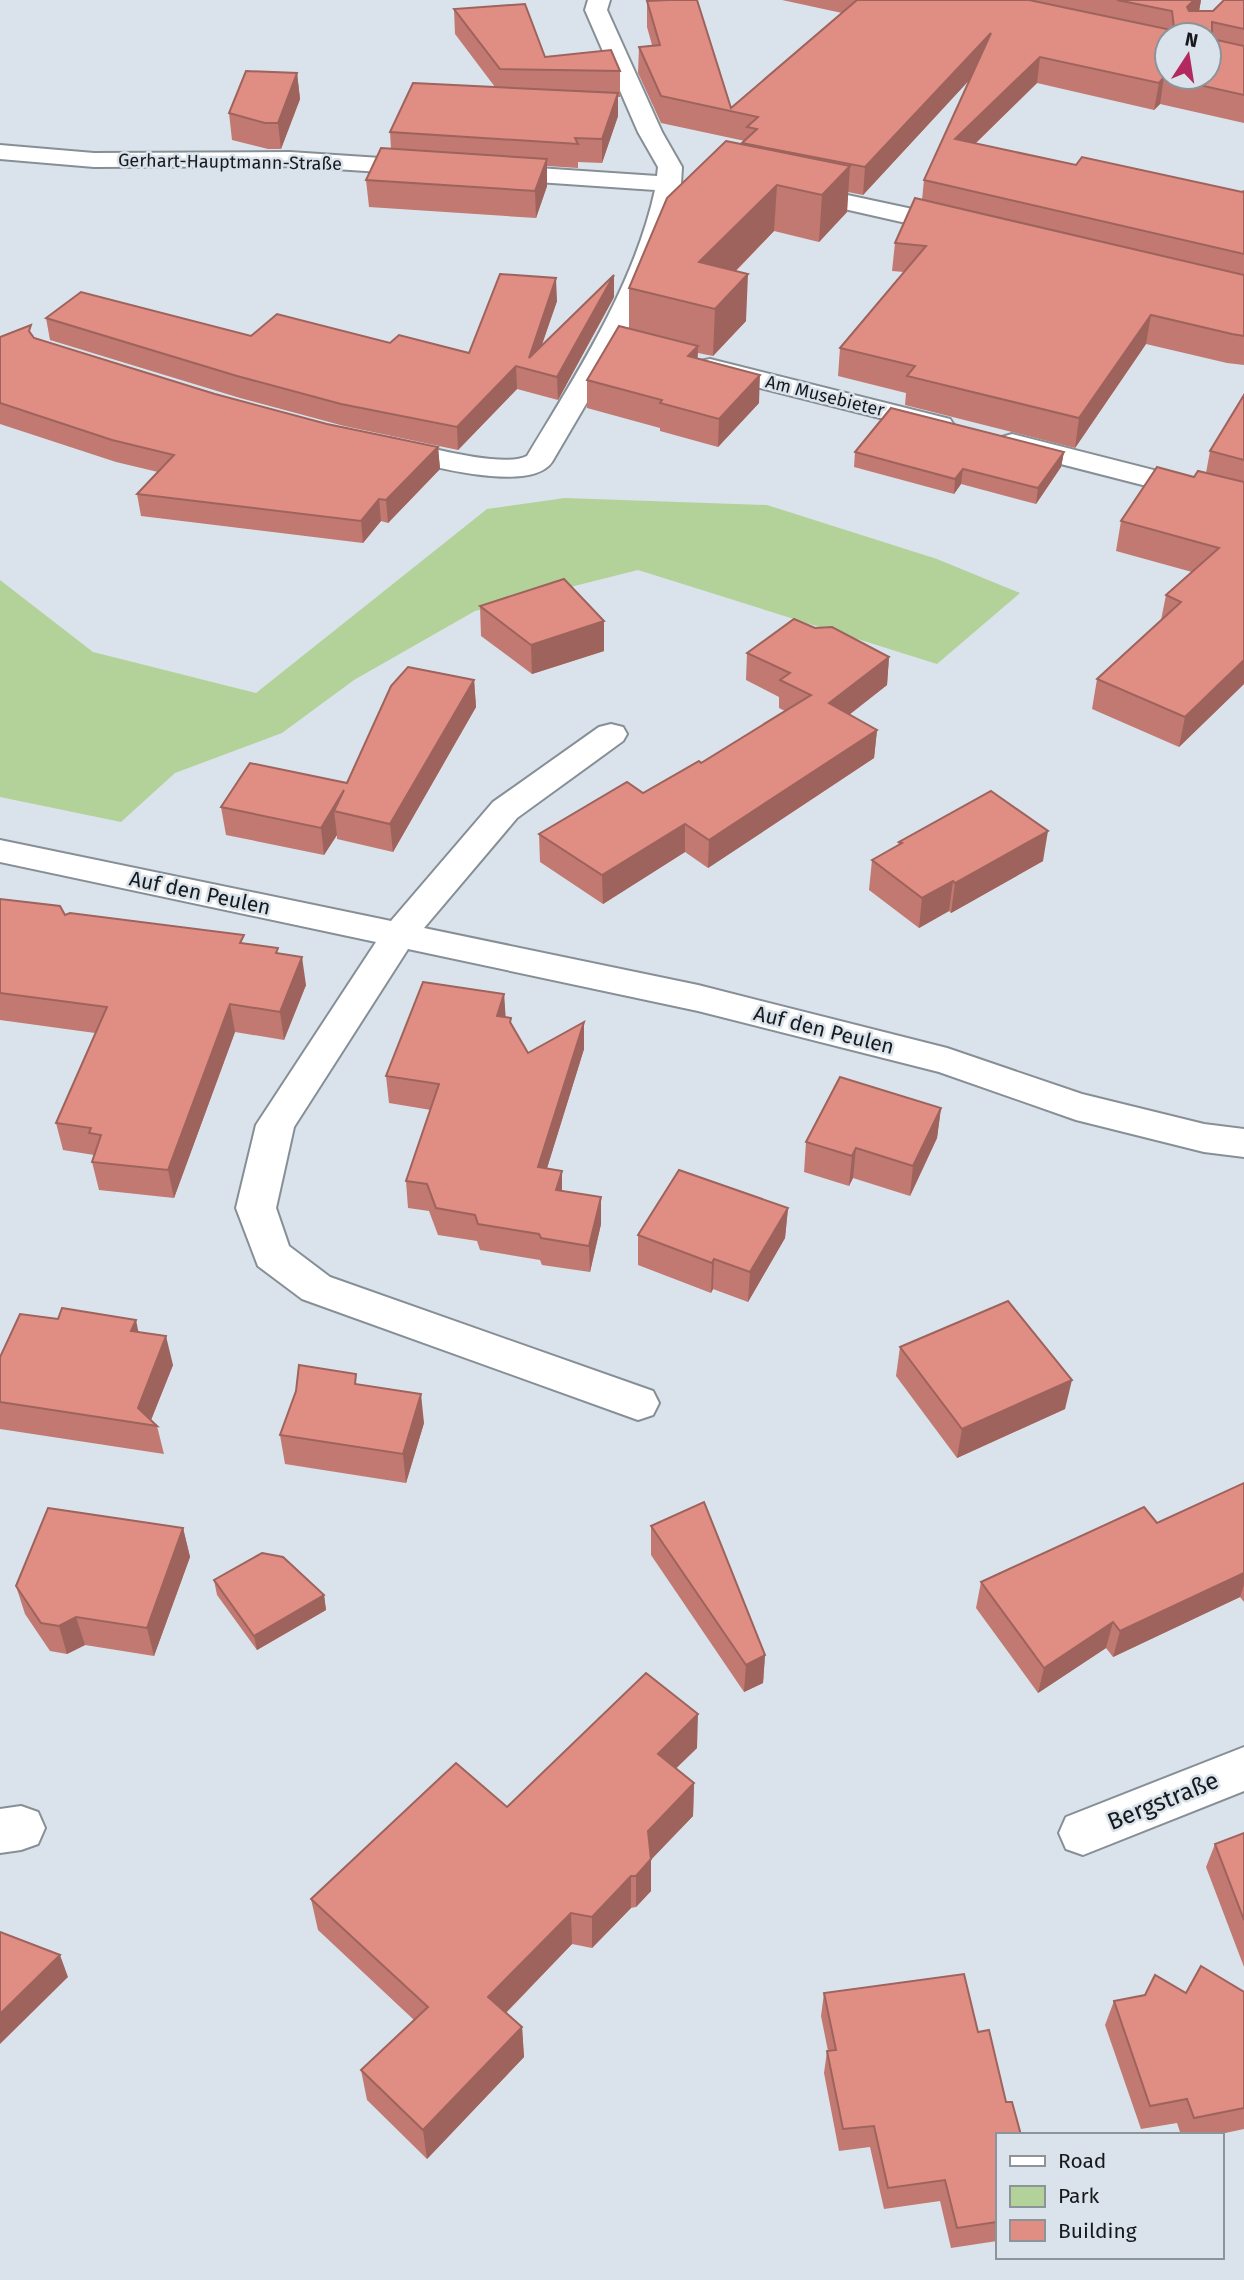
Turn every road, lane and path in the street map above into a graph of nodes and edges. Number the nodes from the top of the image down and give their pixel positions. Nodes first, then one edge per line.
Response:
1 (599, 0) edge
2 (0, 152) edge
3 (678, 174) junction
4 (771, 185) edge
5 (986, 233) edge
6 (691, 362) edge
7 (366, 442) edge
8 (1244, 502) edge
9 (611, 734) dead end
10 (0, 851) edge
11 (400, 935) junction
12 (1244, 1143) edge
13 (638, 1403) dead end
14 (1244, 1769) edge
15 (1083, 1833) dead end

1 - 3 street
2 - 3 street, Gerhart-Hauptmann-Straße
3 - 7 street
4 - 5 street
6 - 8 street, Am Musebieter
9 - 11 street
10 - 11 street, Auf den Peulen
11 - 12 street, Auf den Peulen
11 - 13 street
14 - 15 street, Bergstraße

